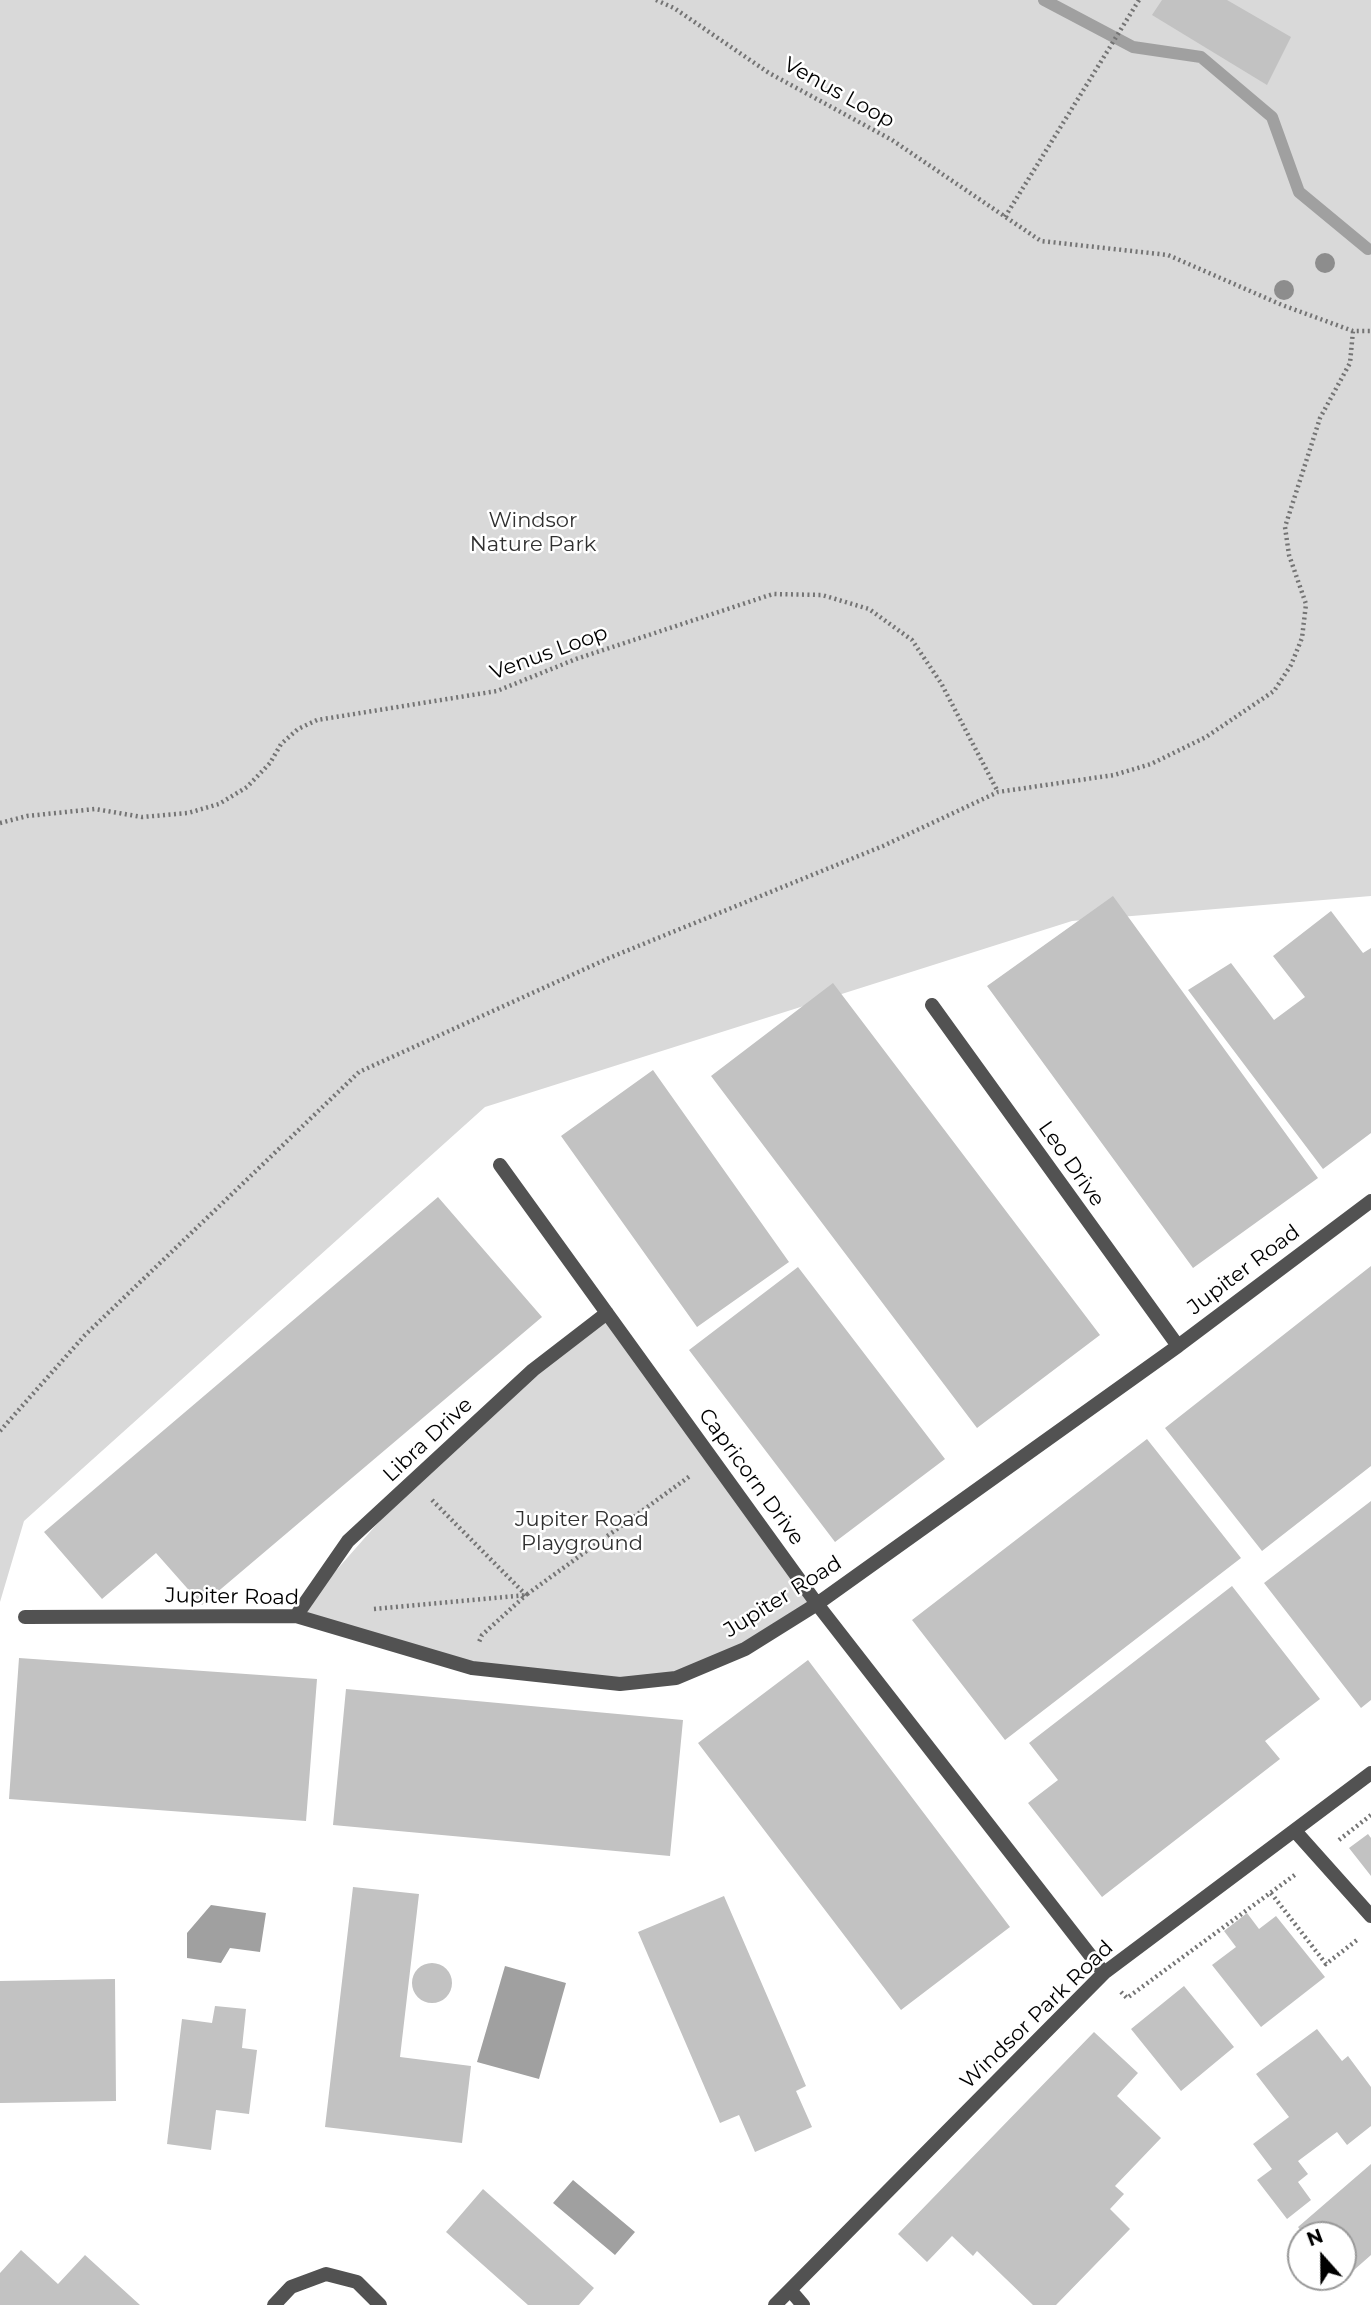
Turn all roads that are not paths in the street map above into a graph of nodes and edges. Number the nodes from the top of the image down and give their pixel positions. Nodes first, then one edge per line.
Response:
1 (932, 1005) dead end
2 (500, 1165) dead end
3 (1371, 1201) edge
4 (607, 1313) junction
5 (1178, 1346) junction
6 (817, 1604) junction
7 (296, 1616) junction
8 (25, 1617) dead end
9 (1371, 1773) edge
10 (1295, 1831) junction
11 (1371, 1916) edge
12 (1104, 1973) junction
13 (791, 2291) junction
14 (274, 2305) edge
15 (380, 2305) edge
16 (775, 2305) edge
17 (803, 2305) edge

1 - 5 street, Leo Drive
2 - 4 street, Capricorn Drive
3 - 5 street, Jupiter Road
4 - 6 street, Capricorn Drive
4 - 7 street, Libra Drive
5 - 6 street, Jupiter Road
6 - 7 street, Jupiter Road
6 - 12 street, Capricorn Drive
7 - 8 street, Jupiter Road
9 - 10 street, Windsor Park Road
10 - 11 street
10 - 12 street, Windsor Park Road
12 - 13 street, Windsor Park Road
13 - 16 street, Windsor Park Road
13 - 17 street
14 - 15 street

